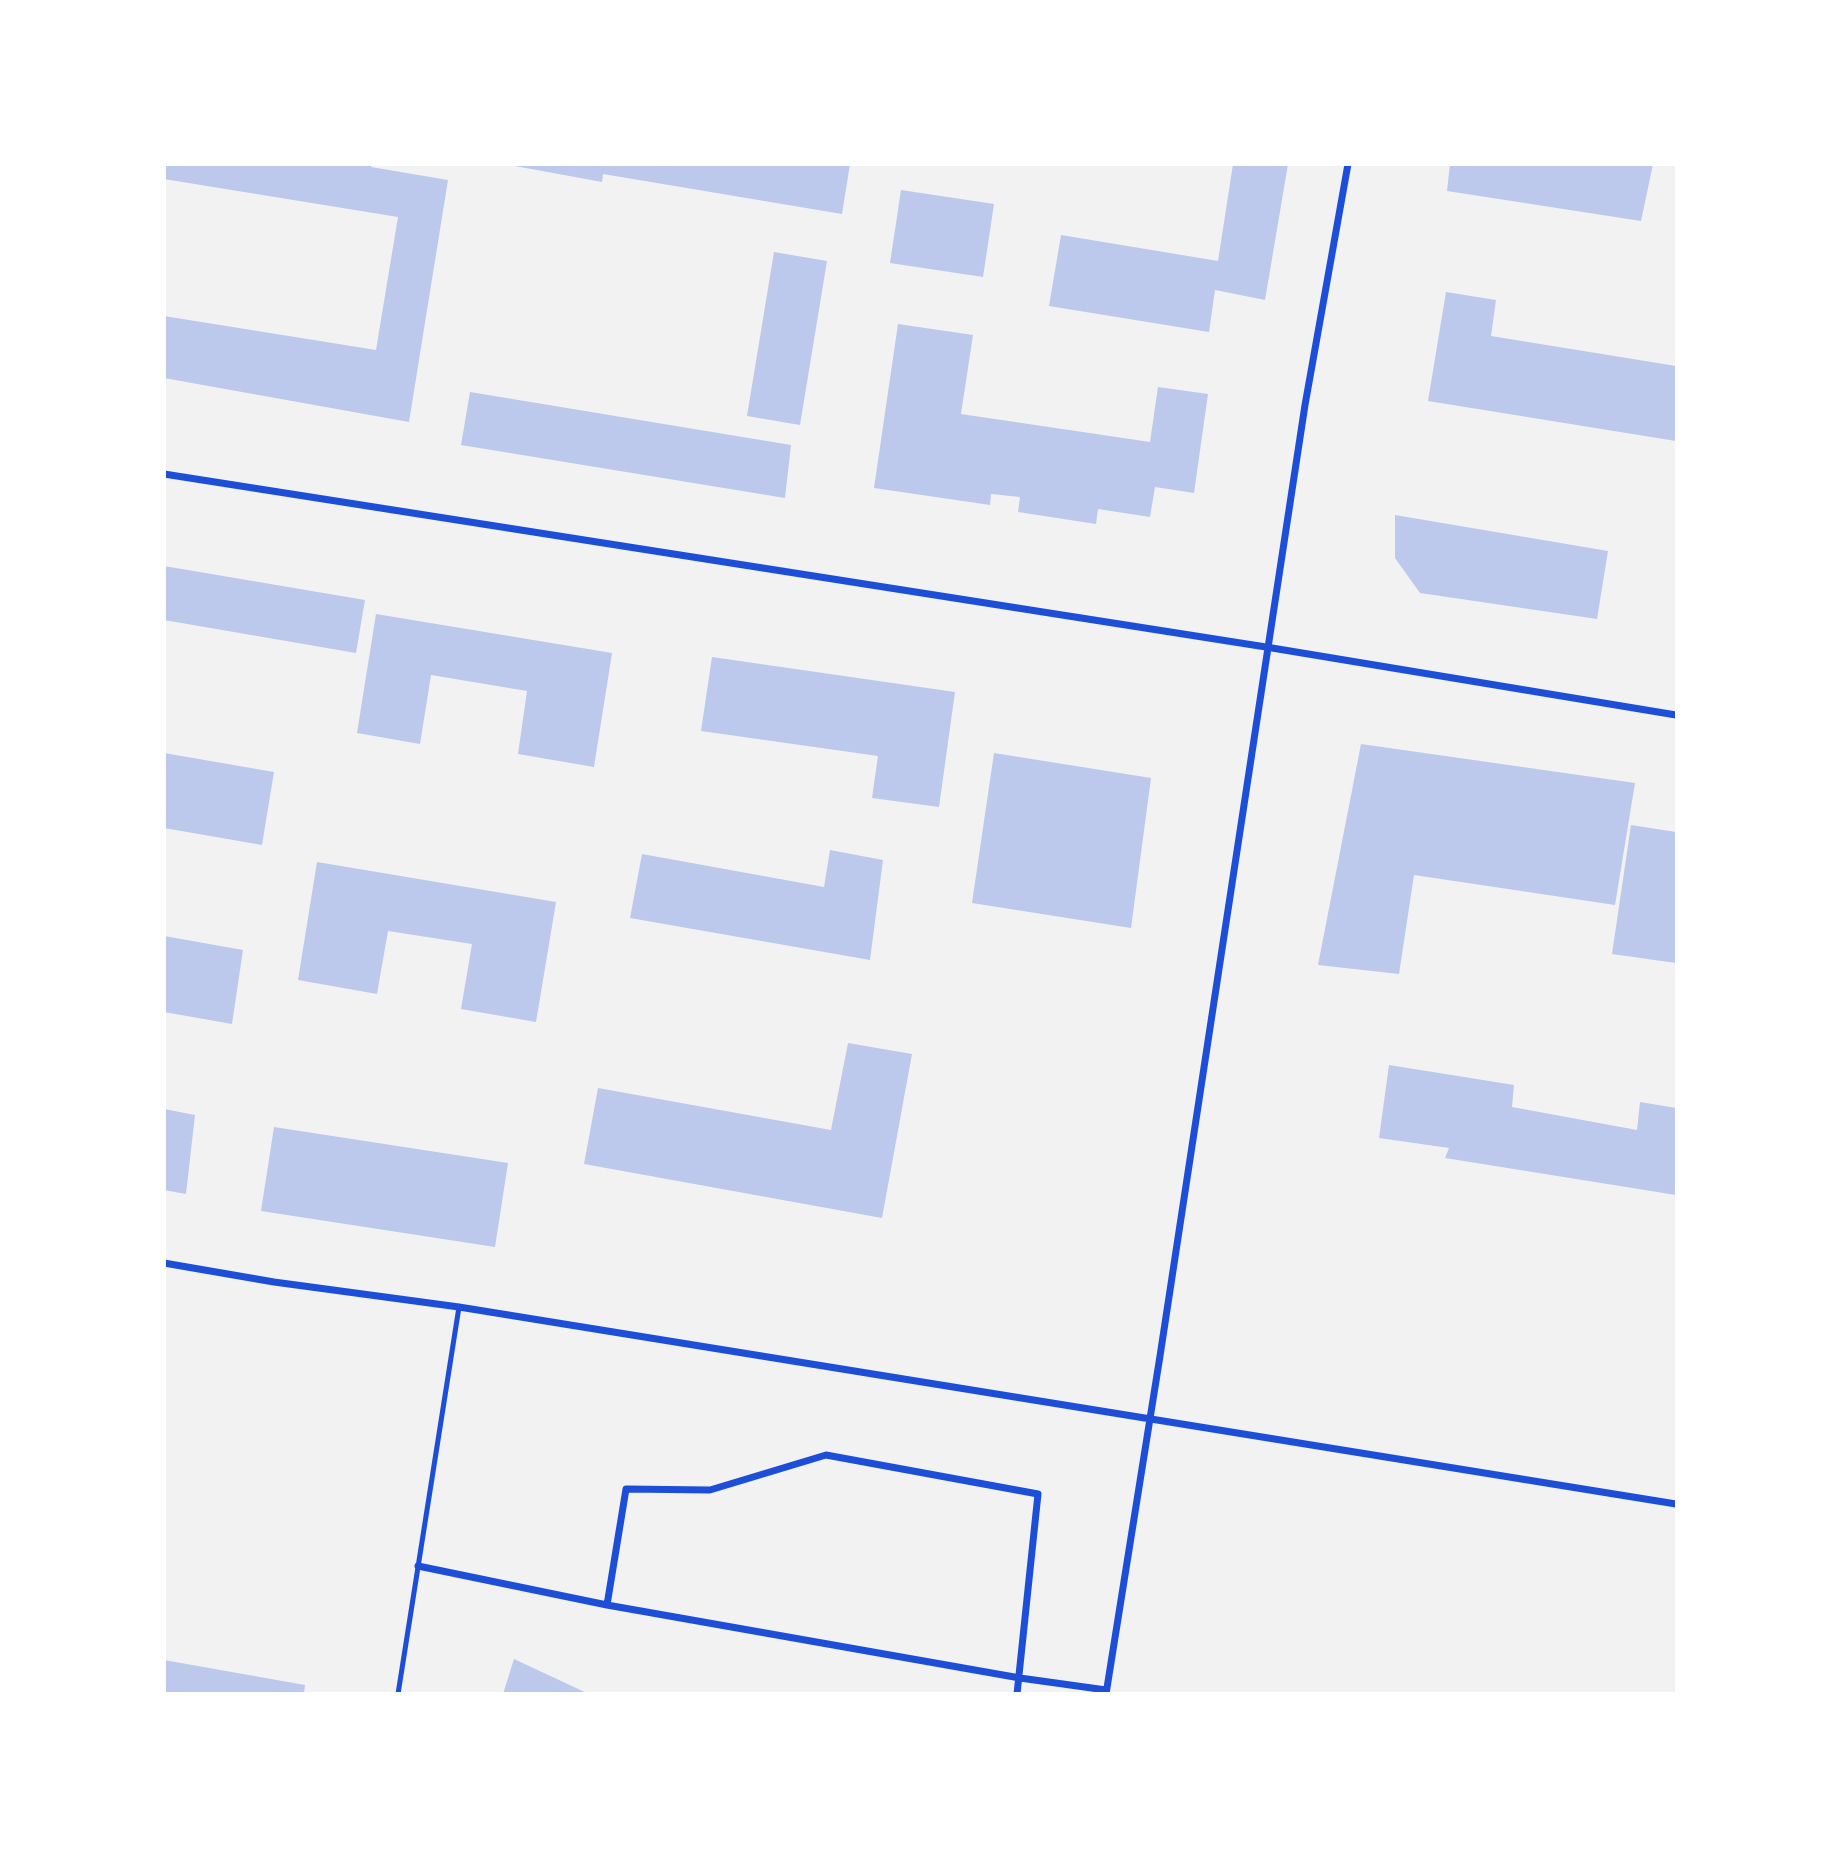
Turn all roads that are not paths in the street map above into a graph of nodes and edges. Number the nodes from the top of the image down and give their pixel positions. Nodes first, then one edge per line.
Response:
1 (1348, 164) edge
2 (164, 474) edge
3 (1266, 647) junction
4 (1676, 715) edge
5 (164, 1263) edge
6 (459, 1307) junction
7 (1149, 1420) junction
8 (1676, 1504) edge
9 (418, 1566) junction
10 (607, 1605) junction
11 (1020, 1678) junction
12 (1106, 1692) edge
13 (398, 1693) edge
14 (1017, 1693) edge

1 - 3 street
2 - 3 street
3 - 4 street
3 - 7 street
5 - 6 street
6 - 7 street
6 - 9 lane
7 - 8 street
7 - 12 street
9 - 10 street
9 - 13 lane
10 - 11 street
10 - 11 street
11 - 12 street
11 - 14 street

